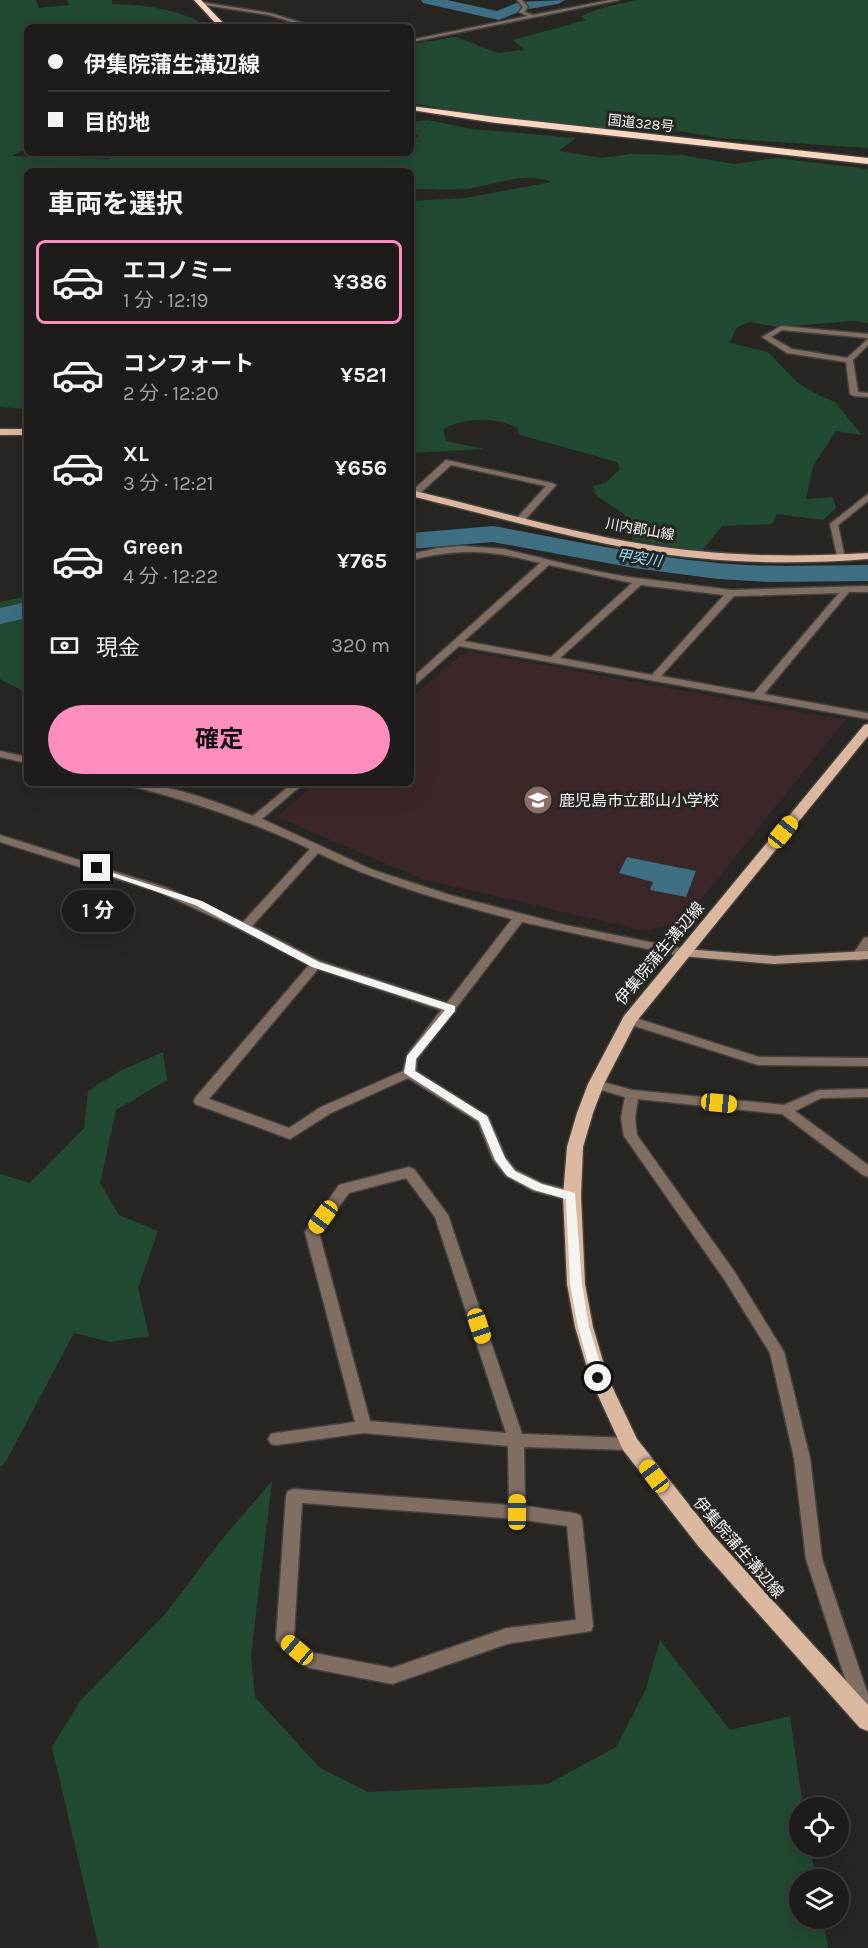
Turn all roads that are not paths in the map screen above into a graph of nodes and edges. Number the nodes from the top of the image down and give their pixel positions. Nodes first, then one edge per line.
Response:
1 (617, 0) edge
2 (199, 2) edge
3 (522, 3) edge
4 (534, 17) junction
5 (220, 24) edge
6 (303, 24) edge
7 (414, 40) edge
8 (414, 108) edge
9 (868, 161) edge
10 (868, 336) edge
11 (868, 341) edge
12 (849, 360) junction
13 (868, 395) edge
14 (0, 432) edge
15 (24, 432) edge
16 (414, 492) edge
17 (414, 494) edge
18 (868, 497) edge
19 (520, 520) junction
20 (414, 556) edge
21 (868, 556) edge
22 (841, 558) junction
23 (548, 561) junction
24 (639, 582) junction
25 (868, 589) edge
26 (846, 590) junction
27 (731, 593) junction
28 (457, 643) junction
29 (554, 659) junction
30 (655, 677) junction
31 (414, 681) edge
32 (757, 696) junction
33 (868, 716) edge
34 (868, 728) edge
35 (0, 754) edge
36 (24, 759) edge
37 (143, 786) edge
38 (295, 786) edge
39 (255, 820) junction
40 (0, 838) edge
41 (316, 849) junction
42 (520, 917) junction
43 (245, 927) junction
44 (868, 941) edge
45 (685, 953) junction
46 (863, 956) edge
47 (315, 964) junction
48 (451, 1009) junction
49 (628, 1020) junction
50 (868, 1062) edge
51 (409, 1073) junction
52 (596, 1084) junction
53 (868, 1093) edge
54 (632, 1094) junction
55 (785, 1110) junction
56 (868, 1172) edge
57 (572, 1196) junction
58 (364, 1427) junction
59 (276, 1439) dead end
60 (516, 1440) junction
61 (630, 1444) junction
62 (517, 1512) junction
63 (868, 1721) edge

1 - 4 street
2 - 5 highway
2 - 6 street
3 - 4 street
4 - 7 street
8 - 9 highway, 国道328号
10 - 12 street
11 - 12 street
12 - 13 street
14 - 15 main road
16 - 19 street
17 - 19 main road, 川内郡山線
18 - 22 street
19 - 22 main road, 川内郡山線
20 - 23 street
21 - 22 main road, 川内郡山線
23 - 24 street
23 - 28 street
24 - 27 street
24 - 29 street
25 - 26 street
26 - 27 street
26 - 32 street
27 - 30 street
28 - 29 street
28 - 31 street
29 - 30 street
30 - 32 street
32 - 33 street
34 - 45 main road, 伊集院蒲生溝辺線
35 - 36 street
37 - 39 street
38 - 39 street
39 - 41 street
40 - 43 street
41 - 42 street
41 - 43 street
42 - 45 street
42 - 48 street
43 - 47 street
44 - 46 street
45 - 46 street
45 - 49 main road, 伊集院蒲生溝辺線
47 - 48 street
47 - 51 street
48 - 51 street
49 - 50 street
49 - 52 main road, 伊集院蒲生溝辺線
51 - 57 street
52 - 54 street
52 - 57 main road, 伊集院蒲生溝辺線
53 - 55 street
54 - 55 street
54 - 63 street
55 - 56 street
57 - 61 main road, 伊集院蒲生溝辺線
58 - 59 street
58 - 60 street
58 - 60 street
60 - 61 street
60 - 62 street
61 - 63 main road, 伊集院蒲生溝辺線
62 - 62 street

